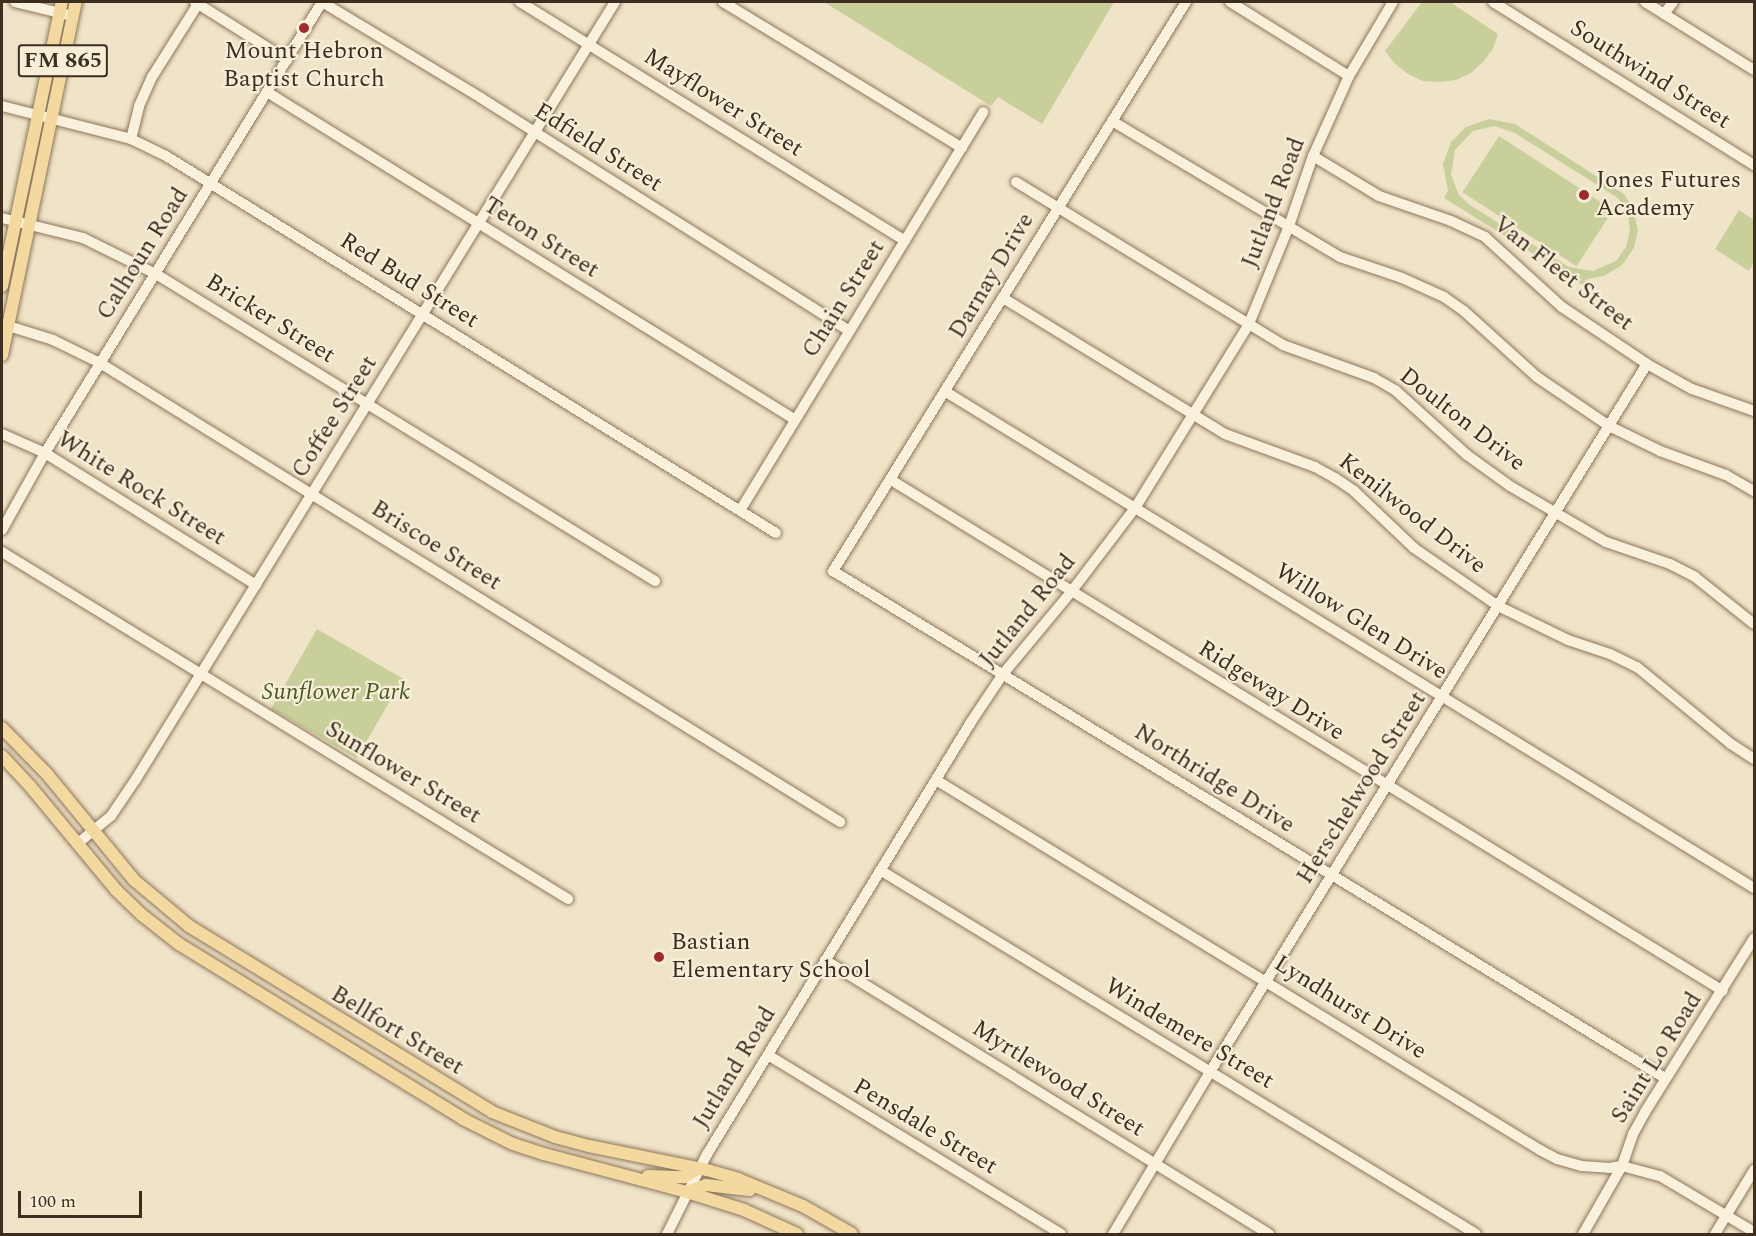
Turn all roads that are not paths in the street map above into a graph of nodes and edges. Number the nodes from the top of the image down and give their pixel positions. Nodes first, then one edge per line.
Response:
1 (15, 2) edge
2 (75, 2) edge
3 (196, 2) edge
4 (322, 2) edge
5 (520, 2) edge
6 (615, 2) edge
7 (723, 2) edge
8 (1186, 2) edge
9 (1230, 2) edge
10 (1393, 2) edge
11 (1493, 2) edge
12 (1645, 2) edge
13 (1673, 2) edge
14 (61, 7) edge
15 (1664, 14) junction
16 (73, 16) junction
17 (590, 45) junction
18 (287, 60) junction
19 (1755, 70) edge
20 (1349, 76) junction
21 (267, 92) junction
22 (2, 106) edge
23 (983, 112) dead end
24 (37, 117) junction
25 (51, 120) junction
26 (1112, 121) junction
27 (535, 134) junction
28 (130, 139) junction
29 (962, 148) junction
30 (1313, 156) junction
31 (1755, 165) edge
32 (1016, 182) dead end
33 (212, 183) junction
34 (1058, 208) junction
35 (2, 218) edge
36 (15, 221) junction
37 (29, 224) junction
38 (479, 224) junction
39 (1289, 226) junction
40 (905, 241) junction
41 (156, 274) junction
42 (2, 286) edge
43 (1003, 298) junction
44 (424, 315) junction
45 (5, 325) edge
46 (1248, 326) junction
47 (850, 331) junction
48 (2, 355) edge
49 (100, 363) junction
50 (1647, 364) junction
51 (946, 392) junction
52 (368, 404) junction
53 (1755, 411) edge
54 (1194, 416) junction
55 (794, 419) junction
56 (1609, 426) junction
57 (2, 434) edge
58 (45, 453) junction
59 (891, 480) junction
60 (1755, 491) edge
61 (312, 494) junction
62 (1135, 508) junction
63 (741, 509) junction
64 (1555, 514) junction
65 (2, 530) edge
66 (776, 532) dead end
67 (2, 552) edge
68 (833, 571) joint
69 (655, 581) dead end
70 (256, 585) junction
71 (1071, 592) junction
72 (1498, 606) junction
73 (1755, 624) edge
74 (1003, 674) junction
75 (201, 675) junction
76 (1443, 697) junction
77 (2, 728) edge
78 (2, 756) edge
79 (1755, 759) edge
80 (46, 774) junction
81 (936, 780) junction
82 (30, 786) junction
83 (1388, 787) junction
84 (840, 822) dead end
85 (94, 832) junction
86 (77, 844) junction
87 (880, 870) junction
88 (1333, 876) junction
89 (1755, 888) edge
90 (568, 899) dead end
91 (189, 926) junction
92 (1755, 938) edge
93 (179, 944) junction
94 (825, 960) junction
95 (1268, 982) junction
96 (290, 990) junction
97 (1723, 991) junction
98 (281, 1007) junction
99 (391, 1052) junction
100 (768, 1055) junction
101 (380, 1069) junction
102 (1210, 1072) junction
103 (1665, 1078) junction
104 (492, 1112) junction
105 (483, 1130) junction
106 (589, 1146) junction
107 (1156, 1164) junction
108 (585, 1166) junction
109 (1622, 1166) junction
110 (699, 1168) junction
111 (1755, 1170) edge
112 (629, 1176) junction
113 (687, 1192) junction
114 (775, 1193) junction
115 (1727, 1215) junction
116 (1755, 1232) edge
117 (791, 1233) edge
118 (667, 1234) edge
119 (852, 1234) edge
120 (1061, 1234) edge
121 (1113, 1234) edge
122 (1269, 1234) edge
123 (1476, 1234) edge
124 (1583, 1234) edge
125 (1715, 1234) edge

1 - 14 street
2 - 16 main road, FM 865
3 - 18 street
3 - 28 street
4 - 18 street, Calhoun Road
4 - 27 street, Edfield Street
5 - 17 street, Mayflower Street
6 - 17 street, Coffee Street
7 - 29 street
8 - 26 street, Darnay Drive
9 - 20 street
10 - 20 street, Jutland Road
11 - 31 street, Southwind Street
12 - 15 street
13 - 15 street
14 - 16 street
14 - 24 main road, FM 865
15 - 19 street
16 - 25 main road, FM 865
17 - 27 street, Coffee Street
17 - 40 street, Mayflower Street
18 - 21 street, Calhoun Road
20 - 30 street, Jutland Road
21 - 33 street, Calhoun Road
21 - 38 street, Teton Street
22 - 24 street, Red Bud Street
23 - 29 street, Chain Street
24 - 25 street, Red Bud Street
24 - 36 main road, FM 865
25 - 28 street, Red Bud Street
25 - 37 main road, FM 865
26 - 34 street, Darnay Drive
26 - 39 street
27 - 38 street, Coffee Street
27 - 47 street, Edfield Street
28 - 33 street, Red Bud Street
29 - 40 street, Chain Street
30 - 39 street, Jutland Road
30 - 50 street, Van Fleet Street
32 - 34 street, Doulton Drive
33 - 41 street, Calhoun Road
33 - 44 street, Red Bud Street
34 - 43 street, Darnay Drive
34 - 46 street, Doulton Drive
35 - 36 street, Bricker Street
36 - 37 street, Bricker Street
36 - 42 main road, FM 865
37 - 41 street, Bricker Street
37 - 45 main road, FM 865
38 - 44 street, Coffee Street
38 - 55 street, Teton Street
39 - 46 street, Jutland Road
39 - 56 street
40 - 47 street, Chain Street
41 - 49 street, Calhoun Road
41 - 52 street, Bricker Street
43 - 51 street, Darnay Drive
43 - 54 street, Kenilwood Drive
44 - 52 street, Coffee Street
44 - 63 street, Red Bud Street
45 - 48 main road, FM 865
45 - 49 street, Briscoe Street
46 - 54 street, Jutland Road
46 - 64 street, Doulton Drive
47 - 55 street, Chain Street
49 - 58 street, Calhoun Road
49 - 61 street, Briscoe Street
50 - 53 street, Van Fleet Street
50 - 56 street, Herschelwood Street
51 - 59 street, Darnay Drive
51 - 62 street, Willow Glen Drive
52 - 61 street, Coffee Street
52 - 69 street, Bricker Street
54 - 62 street, Jutland Road
54 - 72 street, Kenilwood Drive
55 - 63 street, Chain Street
56 - 60 street
56 - 64 street, Herschelwood Street
57 - 58 street, White Rock Street
58 - 65 street, Calhoun Road
58 - 70 street, White Rock Street
59 - 68 street, Darnay Drive
59 - 71 street, Ridgeway Drive
61 - 70 street, Coffee Street
61 - 84 street, Briscoe Street
62 - 71 street, Jutland Road
62 - 76 street, Willow Glen Drive
63 - 66 street, Red Bud Street
64 - 72 street, Herschelwood Street
64 - 73 street, Doulton Drive
67 - 75 street, Sunflower Street
68 - 74 street, Northridge Drive
70 - 75 street, Coffee Street
71 - 74 street, Jutland Road
71 - 83 street, Ridgeway Drive
72 - 76 street, Herschelwood Street
72 - 79 street, Kenilwood Drive
74 - 81 street, Jutland Road
74 - 88 street, Northridge Drive
75 - 85 street, Coffee Street
75 - 90 street, Sunflower Street
76 - 83 street, Herschelwood Street
76 - 89 street, Willow Glen Drive
77 - 80 main road, Bellfort Street
78 - 82 main road, Bellfort Street
80 - 82 main road
80 - 85 main road, Bellfort Street
81 - 87 street, Jutland Road
81 - 95 street, Lyndhurst Drive
82 - 86 main road, Bellfort Street
83 - 88 street, Herschelwood Street
83 - 97 street, Ridgeway Drive
85 - 86 street, Coffee Street
85 - 91 main road, Bellfort Street
86 - 93 main road, Bellfort Street
87 - 94 street, Jutland Road
87 - 102 street, Windemere Street
88 - 95 street, Herschelwood Street
88 - 103 street, Northridge Drive
91 - 93 main road
91 - 96 main road, Bellfort Street
92 - 97 street, Saint Lo Road
93 - 98 main road, Bellfort Street
94 - 100 street, Jutland Road
94 - 107 street, Myrtlewood Street
95 - 102 street, Herschelwood Street
95 - 109 street, Lyndhurst Drive
96 - 98 main road
96 - 99 main road, Bellfort Street
97 - 103 street, Saint Lo Road
98 - 101 main road, Bellfort Street
99 - 101 main road
99 - 104 main road, Bellfort Street
100 - 110 street, Jutland Road
100 - 120 street, Pensdale Street
101 - 105 main road, Bellfort Street
102 - 107 street, Herschelwood Street
102 - 123 street, Windemere Street
103 - 109 street, Saint Lo Road
104 - 105 main road
104 - 106 main road, Bellfort Street
105 - 108 main road, Bellfort Street
106 - 108 main road
106 - 110 main road, Bellfort Street
107 - 121 street, Herschelwood Street
107 - 122 street, Myrtlewood Street
108 - 112 main road, Bellfort Street
109 - 115 street, Lyndhurst Drive
109 - 124 street, Saint Lo Road
110 - 112 main road
110 - 113 street, Jutland Road
110 - 114 main road, Bellfort Street
111 - 115 street
112 - 113 main road, Bellfort Street
113 - 114 main road
113 - 117 main road, Bellfort Street
113 - 118 street, Jutland Road
114 - 119 main road, Bellfort Street
115 - 116 street, Lyndhurst Drive
115 - 125 street

